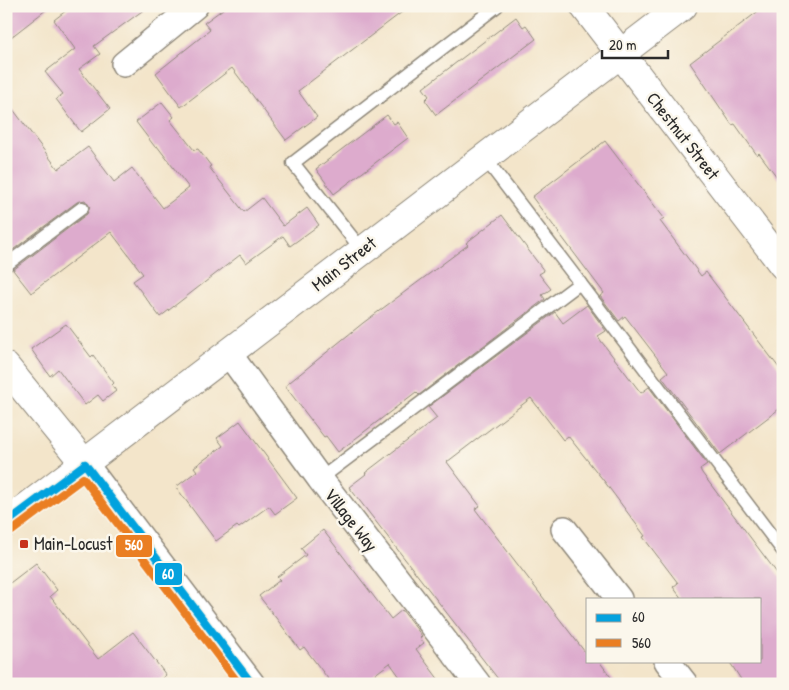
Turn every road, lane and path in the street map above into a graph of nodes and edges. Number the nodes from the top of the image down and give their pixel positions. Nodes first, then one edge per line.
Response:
1 (497, 6) edge
2 (584, 6) edge
3 (683, 6) edge
4 (188, 8) edge
5 (619, 53) junction
6 (124, 64) dead end
7 (484, 157) junction
8 (82, 208) dead end
9 (362, 250) junction
10 (6, 265) edge
11 (783, 265) edge
12 (580, 282) junction
13 (229, 354) junction
14 (6, 367) edge
15 (85, 464) junction
16 (320, 479) junction
17 (6, 523) edge
18 (564, 529) dead end
19 (783, 551) edge
20 (618, 598) edge
21 (668, 662) edge
22 (252, 684) edge
23 (478, 684) edge
24 (685, 684) edge

1 - 9 lane
2 - 5 street, Chestnut Street
3 - 5 street, Main Street
4 - 6 street
5 - 7 street, Main Street
5 - 11 street, Chestnut Street
7 - 9 street, Main Street
7 - 12 lane
8 - 10 lane
9 - 13 street, Main Street
12 - 16 lane
12 - 19 lane
13 - 15 street, Main Street
13 - 16 street, Village Way
14 - 15 street
15 - 17 street, Main Street
15 - 22 street
16 - 23 street, Village Way
18 - 20 street
21 - 24 street

